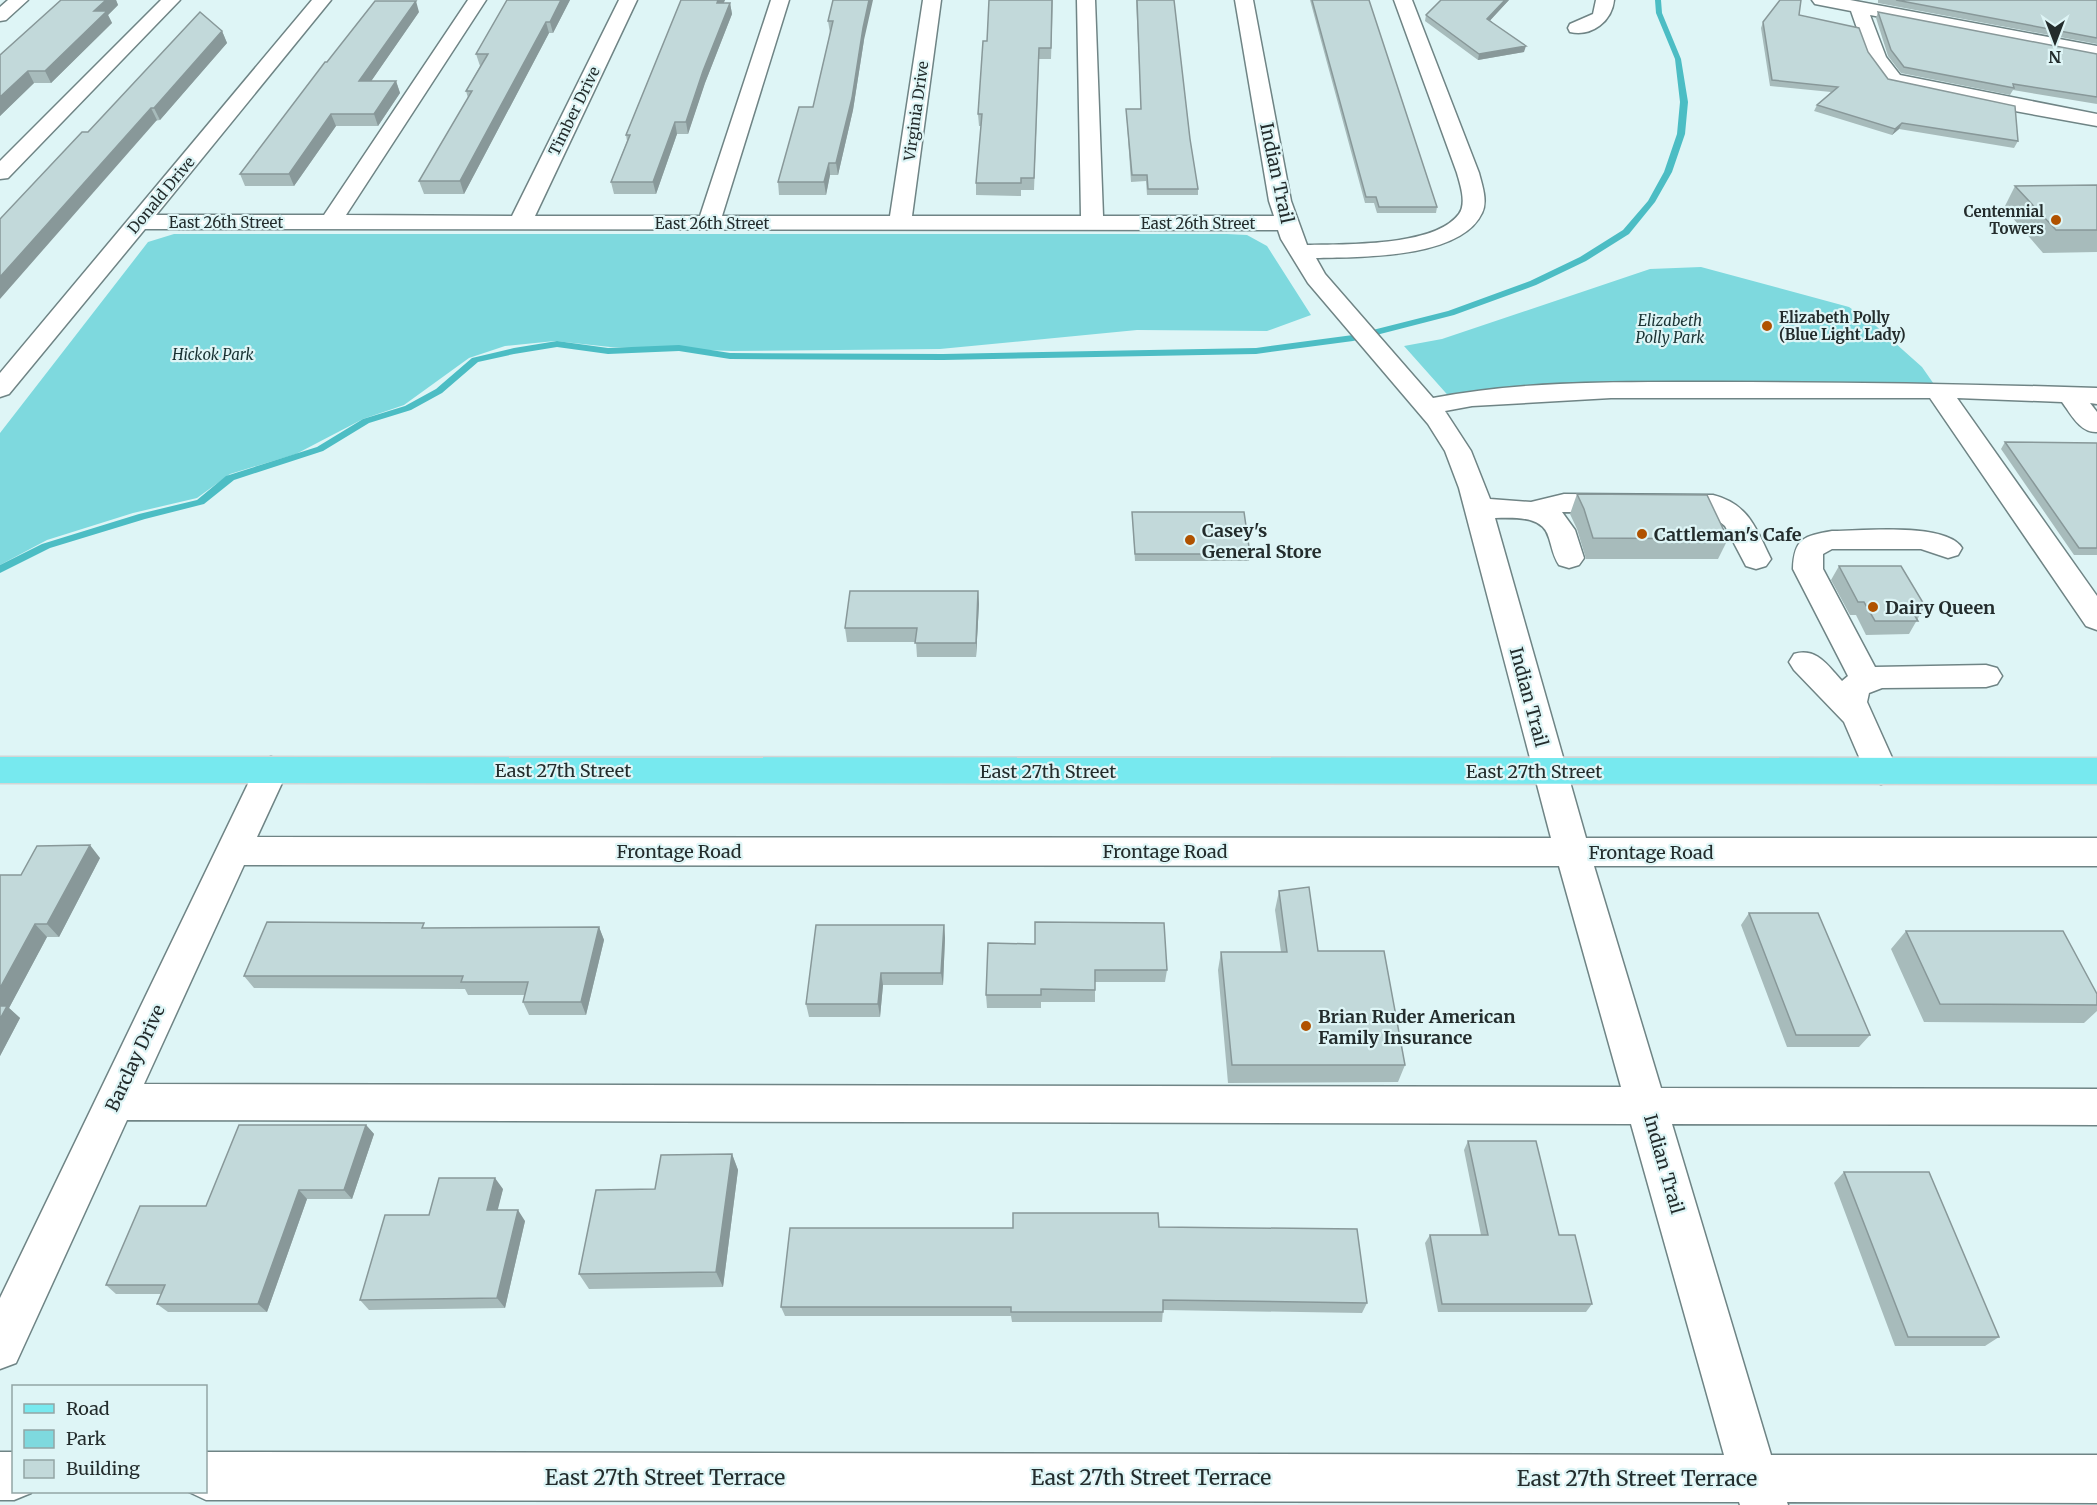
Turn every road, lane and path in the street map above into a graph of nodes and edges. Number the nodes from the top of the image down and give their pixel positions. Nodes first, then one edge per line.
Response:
1 (19, 0) edge
2 (171, 0) edge
3 (322, 0) edge
4 (477, 0) edge
5 (628, 0) edge
6 (780, 0) edge
7 (932, 0) edge
8 (1086, 0) edge
9 (1244, 0) edge
10 (1403, 0) edge
11 (1605, 0) edge
12 (1821, 0) edge
13 (1856, 5) edge
14 (0, 16) edge
15 (1576, 28) dead end
16 (2097, 52) edge
17 (2097, 120) edge
18 (0, 173) edge
19 (138, 222) junction
20 (330, 223) junction
21 (520, 223) junction
22 (709, 223) junction
23 (900, 223) junction
24 (1092, 223) junction
25 (1286, 223) junction
26 (1300, 252) junction
27 (0, 389) edge
28 (1938, 390) junction
29 (2070, 396) junction
30 (2097, 396) edge
31 (1426, 407) junction
32 (2094, 425) dead end
33 (1478, 508) junction
34 (1532, 512) junction
35 (1948, 548) dead end
36 (1569, 558) dead end
37 (1756, 559) dead end
38 (2097, 619) edge
39 (1805, 662) dead end
40 (1986, 676) dead end
41 (1866, 680) junction
42 (1856, 715) junction
43 (0, 770) edge
44 (271, 770) junction
45 (1549, 771) junction
46 (1881, 771) junction
47 (2097, 771) edge
48 (232, 851) junction
49 (1573, 852) junction
50 (2097, 852) edge
51 (115, 1102) junction
52 (1647, 1107) junction
53 (2097, 1107) edge
54 (0, 1347) edge
55 (207, 1476) edge
56 (2097, 1479) edge
57 (1759, 1491) edge

1 - 14 street
2 - 18 street
3 - 19 street, Donald Drive
4 - 20 street
5 - 21 street, Timber Drive
6 - 22 street
7 - 23 street, Virginia Drive
8 - 24 street
9 - 25 street, Indian Trail
10 - 26 street
11 - 15 street
12 - 13 street
13 - 16 street
13 - 17 street
19 - 20 street, East 26th Street
19 - 27 street, Donald Drive
20 - 21 street, East 26th Street
21 - 22 street, East 26th Street
22 - 23 street, East 26th Street
23 - 24 street, East 26th Street
24 - 25 street, East 26th Street
25 - 26 street, Indian Trail
26 - 31 street, Indian Trail
28 - 29 street
28 - 31 street
28 - 38 street
29 - 30 street
29 - 32 street
31 - 33 street, Indian Trail
33 - 34 street
33 - 45 street, Indian Trail
34 - 36 street
34 - 37 street
35 - 41 street
39 - 42 street
40 - 41 street
41 - 42 street
42 - 46 street
43 - 44 main road, East 27th Street
44 - 45 main road, East 27th Street
44 - 48 street, Barclay Drive
45 - 46 main road, East 27th Street
45 - 49 street, Indian Trail
46 - 47 main road, East 27th Street
48 - 49 street, Frontage Road
48 - 51 street, Barclay Drive
49 - 50 street, Frontage Road
49 - 52 street, Indian Trail
51 - 52 street
51 - 54 street, Barclay Drive
52 - 53 street
52 - 57 street, Indian Trail
55 - 57 street, East 27th Street Terrace
56 - 57 street, East 27th Street Terrace

